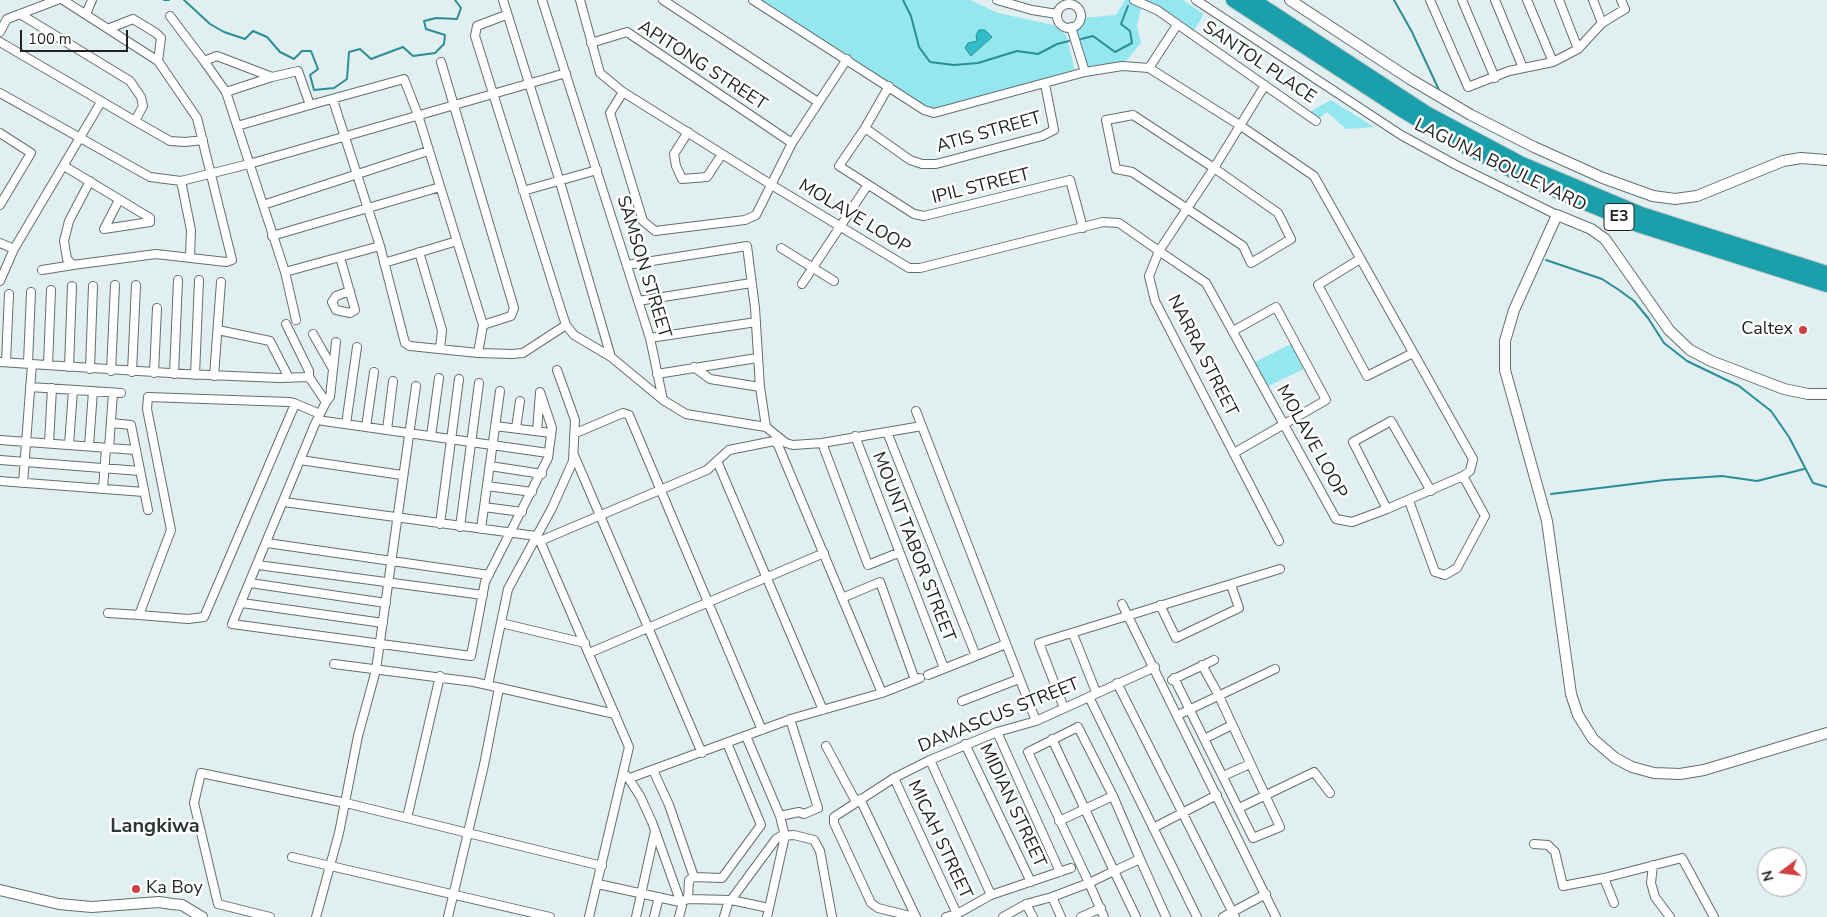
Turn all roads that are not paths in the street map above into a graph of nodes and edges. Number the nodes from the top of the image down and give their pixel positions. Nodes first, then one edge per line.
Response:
1 (57, 0) edge
2 (63, 0) edge
3 (92, 0) edge
4 (503, 0) edge
5 (542, 0) edge
6 (580, 0) edge
7 (663, 0) edge
8 (753, 0) edge
9 (997, 0) edge
10 (1134, 0) edge
11 (1196, 0) edge
12 (1233, 0) edge
13 (1253, 0) edge
14 (1290, 0) edge
15 (1430, 0) edge
16 (1462, 0) edge
17 (1495, 0) edge
18 (1527, 0) edge
19 (1558, 0) edge
20 (1592, 0) edge
21 (1621, 0) edge
22 (1077, 3) edge
23 (20, 14) junction
24 (86, 14) junction
25 (1057, 14) junction
26 (506, 15) junction
27 (170, 16) dead end
28 (1602, 23) junction
29 (1177, 25) junction
30 (1072, 27) junction
31 (110, 28) junction
32 (0, 32) edge
33 (0, 42) edge
34 (591, 44) junction
35 (1578, 49) junction
36 (847, 59) junction
37 (158, 61) junction
38 (204, 61) junction
39 (441, 62) dead end
40 (1553, 62) junction
41 (1149, 68) junction
42 (1523, 68) junction
43 (1085, 72) junction
44 (566, 73) junction
45 (272, 77) junction
46 (1495, 78) junction
47 (528, 84) junction
48 (1045, 84) junction
49 (1265, 85) junction
50 (889, 86) junction
51 (226, 92) junction
52 (624, 92) junction
53 (0, 93) edge
54 (491, 93) junction
55 (333, 100) junction
56 (101, 102) junction
57 (818, 102) junction
58 (310, 105) junction
59 (453, 105) junction
60 (418, 115) junction
61 (1316, 120) dead end
62 (135, 121) junction
63 (237, 126) junction
64 (1241, 126) junction
65 (865, 128) junction
66 (688, 132) junction
67 (0, 134) edge
68 (345, 137) junction
69 (80, 139) junction
70 (203, 140) junction
71 (792, 143) junction
72 (428, 151) junction
73 (722, 154) junction
74 (1827, 160) edge
75 (249, 164) junction
76 (64, 166) junction
77 (1214, 168) junction
78 (597, 170) junction
79 (213, 174) junction
80 (356, 174) junction
81 (90, 181) junction
82 (181, 181) junction
83 (560, 182) junction
84 (770, 184) junction
85 (867, 186) junction
86 (440, 187) junction
87 (523, 191) junction
88 (119, 200) junction
89 (0, 205) edge
90 (263, 205) junction
91 (368, 208) junction
92 (1187, 208) junction
93 (1557, 215) junction
94 (839, 227) junction
95 (1083, 228) junction
96 (272, 236) junction
97 (457, 241) junction
98 (0, 243) edge
99 (380, 246) junction
100 (781, 248) dead end
101 (14, 249) junction
102 (1159, 250) junction
103 (419, 252) junction
104 (190, 257) junction
105 (340, 257) junction
106 (1360, 259) junction
107 (384, 263) junction
108 (73, 265) junction
109 (627, 266) junction
110 (812, 266) junction
111 (42, 270) dead end
112 (285, 272) junction
113 (1827, 273) edge
114 (178, 280) dead end
115 (199, 280) dead end
116 (0, 281) edge
117 (834, 281) dead end
118 (221, 282) dead end
119 (751, 283) junction
120 (802, 284) dead end
121 (114, 285) dead end
122 (136, 285) dead end
123 (1827, 285) edge
124 (72, 286) dead end
125 (93, 286) dead end
126 (51, 290) dead end
127 (350, 291) dead end
128 (30, 292) dead end
129 (9, 294) dead end
130 (638, 301) junction
131 (157, 308) dead end
132 (4, 319) edge
133 (296, 320) dead end
134 (756, 322) junction
135 (286, 324) dead end
136 (483, 325) junction
137 (566, 325) junction
138 (218, 330) junction
139 (1233, 331) junction
140 (313, 334) dead end
141 (650, 338) junction
142 (4, 340) edge
143 (336, 342) dead end
144 (357, 347) dead end
145 (440, 349) junction
146 (478, 353) junction
147 (1413, 354) junction
148 (611, 357) junction
149 (757, 358) junction
150 (3, 362) edge
151 (30, 364) junction
152 (48, 365) junction
153 (69, 367) junction
154 (694, 367) junction
155 (90, 369) junction
156 (333, 369) junction
157 (557, 370) dead end
158 (111, 371) junction
159 (132, 372) junction
160 (374, 372) dead end
161 (154, 373) junction
162 (174, 374) junction
163 (657, 374) junction
164 (195, 375) junction
165 (214, 376) junction
166 (309, 377) junction
167 (289, 378) junction
168 (439, 378) dead end
169 (459, 379) dead end
170 (393, 381) dead end
171 (479, 383) dead end
172 (416, 386) dead end
173 (30, 387) junction
174 (760, 387) junction
175 (52, 388) junction
176 (73, 390) junction
177 (500, 390) dead end
178 (93, 391) junction
179 (1827, 394) edge
180 (520, 400) dead end
181 (663, 400) junction
182 (326, 402) junction
183 (296, 404) junction
184 (916, 411) dead end
185 (318, 417) junction
186 (111, 423) junction
187 (346, 424) junction
188 (1284, 424) junction
189 (495, 426) junction
190 (766, 426) junction
191 (922, 426) junction
192 (366, 427) junction
193 (516, 428) junction
194 (387, 430) junction
195 (537, 431) junction
196 (576, 432) junction
197 (887, 432) junction
198 (408, 433) junction
199 (551, 433) junction
200 (431, 436) junction
201 (855, 436) junction
202 (451, 438) junction
203 (0, 440) edge
204 (472, 441) junction
205 (26, 442) junction
206 (49, 443) junction
207 (822, 443) junction
208 (493, 444) junction
209 (69, 445) junction
210 (89, 446) junction
211 (108, 448) junction
212 (136, 450) junction
213 (548, 453) junction
214 (1234, 453) junction
215 (574, 455) junction
216 (0, 460) edge
217 (300, 460) junction
218 (717, 461) junction
219 (25, 462) junction
220 (490, 466) junction
221 (104, 470) junction
222 (140, 471) junction
223 (542, 474) junction
224 (402, 475) junction
225 (1463, 476) junction
226 (0, 481) edge
227 (23, 483) junction
228 (487, 486) junction
229 (103, 489) junction
230 (659, 490) junction
231 (1431, 491) junction
232 (144, 492) junction
233 (532, 492) junction
234 (1409, 501) junction
235 (284, 502) junction
236 (484, 506) junction
237 (1387, 509) junction
238 (148, 510) dead end
239 (522, 512) junction
240 (601, 515) junction
241 (397, 519) junction
242 (440, 524) junction
243 (460, 527) junction
244 (480, 529) junction
245 (511, 533) junction
246 (538, 538) junction
247 (1279, 541) dead end
248 (267, 543) junction
249 (824, 553) junction
250 (898, 553) junction
251 (392, 561) junction
252 (258, 565) junction
253 (1280, 569) dead end
254 (489, 575) junction
255 (766, 577) junction
256 (389, 582) junction
257 (250, 583) junction
258 (1231, 585) junction
259 (483, 595) junction
260 (842, 598) junction
261 (242, 602) junction
262 (708, 602) junction
263 (386, 603) junction
264 (1122, 604) dead end
265 (1160, 605) junction
266 (108, 613) dead end
267 (139, 614) junction
268 (1126, 615) junction
269 (383, 623) junction
270 (501, 623) junction
271 (649, 628) junction
272 (1073, 634) junction
273 (585, 643) junction
274 (1006, 644) junction
275 (380, 645) junction
276 (589, 653) junction
277 (976, 656) junction
278 (1214, 660) dead end
279 (334, 664) dead end
280 (1202, 666) junction
281 (1155, 667) junction
282 (944, 668) junction
283 (1275, 669) dead end
284 (376, 670) junction
285 (440, 676) junction
286 (921, 677) junction
287 (1174, 678) junction
288 (1019, 679) junction
289 (1117, 683) junction
290 (1163, 684) junction
291 (488, 685) junction
292 (499, 688) junction
293 (1096, 692) junction
294 (882, 693) junction
295 (1218, 694) junction
296 (1089, 697) junction
297 (962, 701) dead end
298 (1064, 708) junction
299 (1190, 709) junction
300 (823, 710) junction
301 (615, 714) junction
302 (1178, 715) junction
303 (790, 719) junction
304 (1036, 722) junction
305 (1232, 724) junction
306 (762, 730) junction
307 (997, 732) junction
308 (1827, 733) edge
309 (746, 736) junction
310 (1204, 738) junction
311 (1052, 739) junction
312 (727, 744) junction
313 (965, 744) junction
314 (826, 746) dead end
315 (702, 753) junction
316 (930, 760) junction
317 (1250, 764) junction
318 (653, 770) junction
319 (626, 775) junction
320 (1223, 776) junction
321 (894, 778) junction
322 (1330, 793) dead end
323 (1217, 795) junction
324 (1113, 796) junction
325 (1266, 797) junction
326 (858, 801) junction
327 (346, 803) junction
328 (1239, 808) junction
329 (1084, 810) junction
330 (1183, 813) junction
331 (780, 816) junction
332 (407, 818) junction
333 (1059, 821) junction
334 (1153, 828) junction
335 (655, 831) junction
336 (469, 833) junction
337 (785, 836) junction
338 (1534, 844) dead end
339 (292, 857) dead end
340 (1140, 859) junction
341 (331, 865) junction
342 (1653, 865) junction
343 (602, 866) junction
344 (1072, 868) dead end
345 (1114, 871) junction
346 (1060, 872) junction
347 (694, 876) junction
348 (1604, 878) junction
349 (1031, 882) junction
350 (1089, 883) junction
351 (598, 884) junction
352 (0, 890) edge
353 (642, 893) junction
354 (991, 894) junction
355 (1266, 894) junction
356 (453, 895) junction
357 (659, 897) junction
358 (1052, 897) junction
359 (688, 898) junction
360 (730, 900) junction
361 (680, 902) junction
362 (1614, 903) dead end
363 (1026, 904) junction
364 (769, 908) junction
365 (1100, 908) junction
366 (957, 914) junction
367 (1234, 915) edge
368 (202, 917) edge
369 (270, 917) edge
370 (316, 917) edge
371 (448, 917) edge
372 (550, 917) edge
373 (589, 917) edge
374 (636, 917) edge
375 (654, 917) edge
376 (679, 917) edge
377 (724, 917) edge
378 (767, 917) edge
379 (832, 917) edge
380 (915, 917) edge
381 (946, 917) edge
382 (1003, 917) edge
383 (1033, 917) edge
384 (1061, 917) edge
385 (1081, 917) edge
386 (1104, 917) edge
387 (1136, 917) edge
388 (1166, 917) edge
389 (1196, 917) edge
390 (1223, 917) edge
391 (1276, 917) edge
392 (1670, 917) edge
393 (1714, 917) edge

1 - 23 street
2 - 24 street
3 - 24 street
4 - 26 street
5 - 44 street, SAMSON STREET
6 - 34 street, MOLAVE LOOP
7 - 57 street
8 - 36 street
9 - 25 street
10 - 29 street, SANTOL PLACE
11 - 93 street, LAGUNA BOULEVARD
12 - 123 highway, E3
13 - 113 highway, E3
14 - 74 main road, LAGUNA BOULEVARD
15 - 46 street
16 - 46 street
17 - 42 street
18 - 40 street
19 - 35 street
20 - 28 street
21 - 28 street
22 - 25 street
22 - 30 street
23 - 32 street
23 - 62 street
24 - 31 street
25 - 30 street
26 - 47 street
26 - 54 street
27 - 38 street
28 - 35 street
29 - 41 street
29 - 49 street, SANTOL PLACE
30 - 43 street
31 - 37 street
31 - 37 street
33 - 56 street
34 - 52 street, MOLAVE LOOP
34 - 71 street, APITONG STREET
35 - 40 street
36 - 50 street
36 - 57 street
37 - 70 street
38 - 45 street
38 - 51 street
39 - 59 street
40 - 42 street
41 - 43 street
41 - 64 street
42 - 46 street
43 - 48 street
44 - 47 street
44 - 78 street, SAMSON STREET
45 - 51 street
45 - 58 street
47 - 54 street
47 - 83 street
48 - 50 street
48 - 65 street, ATIS STREET
49 - 61 street, SANTOL PLACE
49 - 64 street, NARRA STREET
50 - 65 street, IPIL STREET
51 - 63 street
52 - 66 street, MOLAVE LOOP
52 - 84 street
53 - 69 street
54 - 59 street
54 - 87 street
55 - 58 street
55 - 60 street
55 - 68 street
56 - 62 street
56 - 69 street
57 - 71 street
58 - 63 street
59 - 60 street
59 - 136 street
60 - 68 street
60 - 72 street
62 - 70 street
63 - 75 street
64 - 77 street, NARRA STREET
64 - 106 street
65 - 85 street, IPIL STREET
66 - 73 street, MOLAVE LOOP
66 - 73 street
67 - 89 street
68 - 75 street
68 - 80 street
69 - 76 street
69 - 82 street
70 - 79 street
71 - 84 street
72 - 80 street
72 - 86 street
73 - 84 street, MOLAVE LOOP
75 - 79 street
75 - 90 street
76 - 81 street
76 - 101 street
77 - 92 street, NARRA STREET
77 - 92 street
77 - 92 street
78 - 83 street
78 - 109 street, SAMSON STREET
79 - 82 street
79 - 104 street
80 - 90 street
80 - 91 street
81 - 88 street
81 - 108 street
82 - 104 street
83 - 87 street
83 - 148 street
84 - 94 street, MOLAVE LOOP
85 - 94 street
85 - 95 street, IPIL STREET
86 - 91 street
86 - 97 street
87 - 137 street
88 - 88 street
90 - 96 street
91 - 96 street
91 - 99 street
92 - 102 street, NARRA STREET
93 - 179 main road, LAGUNA BOULEVARD
93 - 308 main road
94 - 95 street, MOLAVE LOOP
94 - 110 street
95 - 102 street, MOLAVE LOOP
96 - 112 street
97 - 103 street
97 - 136 street
98 - 101 street
99 - 105 street
99 - 107 street
100 - 110 street
101 - 116 street
102 - 139 street, MOLAVE LOOP
102 - 214 street, NARRA STREET
103 - 107 street
103 - 145 street
104 - 108 street
105 - 112 street
105 - 127 street
106 - 147 street
106 - 147 street
107 - 145 street
108 - 111 street
109 - 119 street
109 - 130 street, SAMSON STREET
110 - 117 street
110 - 120 street
112 - 133 street
114 - 162 street
115 - 164 street
118 - 138 street
119 - 130 street
119 - 134 street
121 - 158 street
122 - 159 street
124 - 153 street
125 - 155 street
126 - 152 street
128 - 151 street
129 - 132 street
130 - 141 street, SAMSON STREET
131 - 161 street
132 - 142 street
134 - 141 street
134 - 149 street
135 - 166 street
136 - 146 street
137 - 146 street
137 - 148 street
138 - 165 street
138 - 167 street
139 - 188 street, MOLAVE LOOP
139 - 188 street
140 - 156 street
141 - 163 street, SAMSON STREET
142 - 150 street
143 - 156 street
144 - 187 street
145 - 146 street
147 - 225 street
148 - 181 street
149 - 154 street
149 - 174 street
150 - 151 street
151 - 152 street
151 - 173 street
152 - 153 street
153 - 155 street
154 - 163 street
154 - 174 street
155 - 158 street
156 - 182 street
157 - 196 street
158 - 159 street
159 - 161 street
160 - 192 street
161 - 162 street
162 - 164 street
163 - 181 street, SAMSON STREET
164 - 165 street
165 - 167 street
166 - 167 street
166 - 182 street
168 - 200 street
169 - 202 street
170 - 194 street
171 - 204 street
172 - 198 street
173 - 175 street
173 - 205 street
174 - 190 street
175 - 176 street
175 - 206 street
176 - 178 street
176 - 209 street
177 - 189 street
178 - 186 street
178 - 210 street
180 - 193 street
181 - 190 street
182 - 185 street
183 - 185 street
183 - 267 street
183 - 267 street
184 - 191 street
185 - 187 street
185 - 217 street
186 - 211 street
186 - 212 street
187 - 192 street
188 - 214 street
188 - 237 street, MOLAVE LOOP
189 - 193 street
189 - 208 street
190 - 207 street
191 - 197 street
191 - 274 street
192 - 194 street
193 - 195 street
194 - 198 street
195 - 199 street
195 - 199 street
196 - 215 street
196 - 230 street
197 - 201 street
197 - 277 street
198 - 200 street
198 - 224 street
199 - 213 street
200 - 202 street
201 - 207 street
201 - 250 street, MOUNT TABOR STREET
202 - 204 street
202 - 242 street
203 - 205 street
204 - 208 street
204 - 243 street
205 - 206 street
205 - 219 street
206 - 209 street
207 - 250 street
208 - 213 street
208 - 220 street
209 - 210 street
210 - 211 street
211 - 212 street
211 - 221 street
212 - 222 street
213 - 223 street
214 - 247 street, NARRA STREET
215 - 240 street
215 - 246 street
216 - 219 street
217 - 224 street
217 - 235 street
218 - 230 street
218 - 249 street
218 - 255 street
219 - 221 street
219 - 227 street
220 - 223 street
220 - 228 street
221 - 222 street
221 - 229 street
222 - 232 street
223 - 233 street
224 - 241 street
225 - 231 street, MOLAVE LOOP
225 - 234 street
226 - 227 street
227 - 229 street
228 - 233 street
228 - 236 street
229 - 232 street
230 - 240 street
230 - 262 street
231 - 234 street, MOLAVE LOOP
231 - 237 street
232 - 238 street
233 - 239 street
234 - 237 street, MOLAVE LOOP
235 - 241 street
235 - 248 street
236 - 239 street
236 - 244 street
239 - 245 street
240 - 246 street
240 - 271 street
241 - 242 street
241 - 251 street
242 - 243 street
243 - 244 street
244 - 245 street
245 - 246 street
245 - 254 street
246 - 270 street
246 - 273 street
248 - 251 street
248 - 252 street
249 - 255 street
249 - 260 street
250 - 282 street, MOUNT TABOR STREET
251 - 254 street
251 - 256 street
252 - 256 street
252 - 257 street
253 - 258 street
254 - 259 street
255 - 262 street
255 - 300 street
256 - 259 street
256 - 263 street
257 - 261 street
257 - 263 street
258 - 265 street
258 - 265 street
259 - 275 street
260 - 286 street
260 - 294 street
261 - 269 street
261 - 275 street
262 - 271 street
262 - 306 street
263 - 269 street
264 - 268 street
265 - 268 street
266 - 267 street
268 - 272 street
268 - 281 street
269 - 275 street
270 - 273 street
270 - 291 street
271 - 276 street
271 - 315 street
272 - 293 street
272 - 298 street
273 - 276 street
274 - 277 street
274 - 288 street
275 - 284 street
276 - 301 street
277 - 282 street
278 - 280 street
279 - 284 street
280 - 287 street
280 - 295 street
281 - 289 street, DAMASCUS STREET
281 - 290 street
282 - 286 street
283 - 295 street
284 - 285 street
284 - 327 street
285 - 291 street
285 - 332 street
286 - 294 street
287 - 290 street
287 - 299 street
288 - 297 street
288 - 304 street
289 - 293 street, DAMASCUS STREET
289 - 330 street
290 - 302 street
291 - 292 street
292 - 301 street
292 - 336 street
293 - 296 street, DAMASCUS STREET
294 - 300 street
295 - 299 street
295 - 305 street
296 - 298 street, DAMASCUS STREET
296 - 334 street
298 - 304 street, DAMASCUS STREET
299 - 302 street
299 - 310 street
300 - 303 street
301 - 319 street
302 - 323 street
303 - 306 street
303 - 331 street
304 - 307 street, DAMASCUS STREET
305 - 310 street
305 - 317 street
306 - 309 street
307 - 313 street, DAMASCUS STREET
307 - 346 street
309 - 312 street
309 - 331 street
310 - 320 street
311 - 324 street
311 - 329 street
311 - 333 street
312 - 315 street
312 - 347 street
313 - 316 street, DAMASCUS STREET
313 - 349 street, MIDIAN STREET
314 - 326 street
315 - 318 street
316 - 321 street, DAMASCUS STREET
316 - 354 street
317 - 320 street
317 - 325 street
318 - 319 street
318 - 347 street
319 - 335 street
319 - 343 street
320 - 328 street
321 - 326 street, DAMASCUS STREET
321 - 366 street, MICAH STREET
322 - 325 street
323 - 330 street
323 - 355 street
324 - 329 street
324 - 340 street
325 - 328 street
325 - 328 street
326 - 380 street
326 - 380 street, DAMASCUS STREET
327 - 332 street
327 - 341 street
327 - 369 street
329 - 333 street
329 - 345 street
330 - 334 street
330 - 367 street
331 - 337 street
332 - 336 street
333 - 350 street
334 - 389 street
335 - 353 street
335 - 361 street
336 - 343 street
336 - 356 street
337 - 360 street
337 - 364 street
337 - 379 street
338 - 348 street
339 - 341 street
340 - 345 street
340 - 388 street
341 - 356 street
341 - 370 street
342 - 348 street
342 - 392 street
342 - 393 street
343 - 351 street
344 - 346 street
345 - 350 street
345 - 387 street
346 - 349 street
347 - 359 street
348 - 362 street
349 - 354 street
350 - 358 street
350 - 365 street
351 - 353 street
351 - 373 street
352 - 368 main road
353 - 357 street
353 - 374 street
354 - 366 street
355 - 367 street
355 - 391 street
356 - 371 street
356 - 372 street
357 - 361 street
357 - 375 street
358 - 363 street
358 - 384 street
359 - 360 street
359 - 361 street
360 - 364 street
360 - 377 street
361 - 376 street
363 - 382 street
363 - 383 street
364 - 378 street
365 - 385 street
365 - 386 street
366 - 381 street
367 - 390 street

